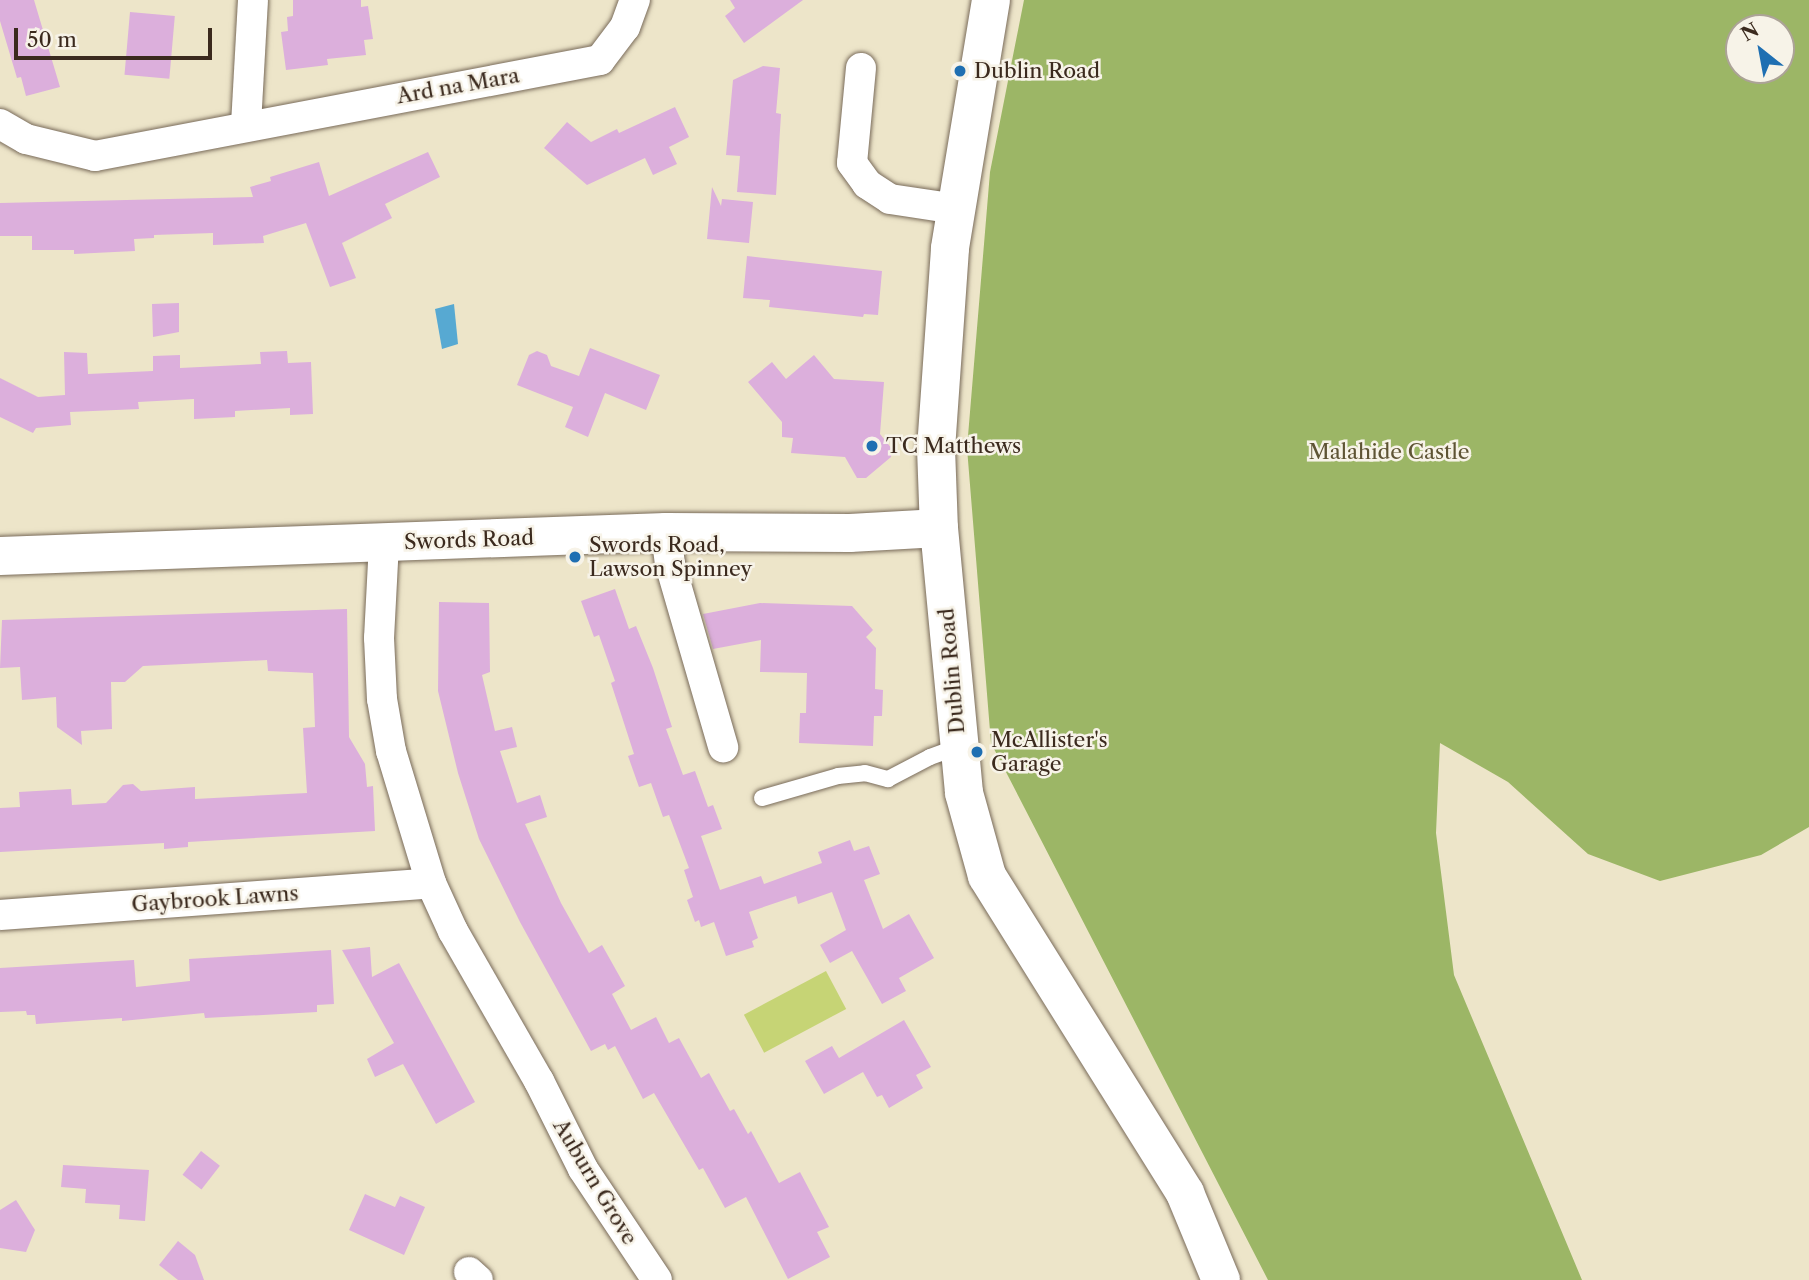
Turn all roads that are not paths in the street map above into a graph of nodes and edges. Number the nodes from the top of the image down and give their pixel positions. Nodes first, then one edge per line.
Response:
1 (253, 0) edge
2 (635, 0) edge
3 (991, 0) edge
4 (861, 68) dead end
5 (0, 124) edge
6 (246, 125) junction
7 (957, 209) junction
8 (939, 528) junction
9 (666, 532) junction
10 (384, 543) junction
11 (0, 556) edge
12 (723, 747) dead end
13 (958, 747) junction
14 (762, 798) dead end
15 (430, 883) junction
16 (0, 915) edge
17 (657, 1280) edge
18 (1221, 1280) edge

1 - 6 street
2 - 6 street, Ard na Mara
3 - 7 main road, Dublin Road
4 - 7 street
5 - 6 street, Ard na Mara
7 - 8 main road, Dublin Road
8 - 9 main road, Swords Road
8 - 13 main road, Dublin Road
9 - 10 main road, Swords Road
9 - 12 street
10 - 11 main road, Swords Road
10 - 15 street
13 - 14 lane
13 - 18 main road, Dublin Road
15 - 16 street, Gaybrook Lawns
15 - 17 street, Auburn Grove

